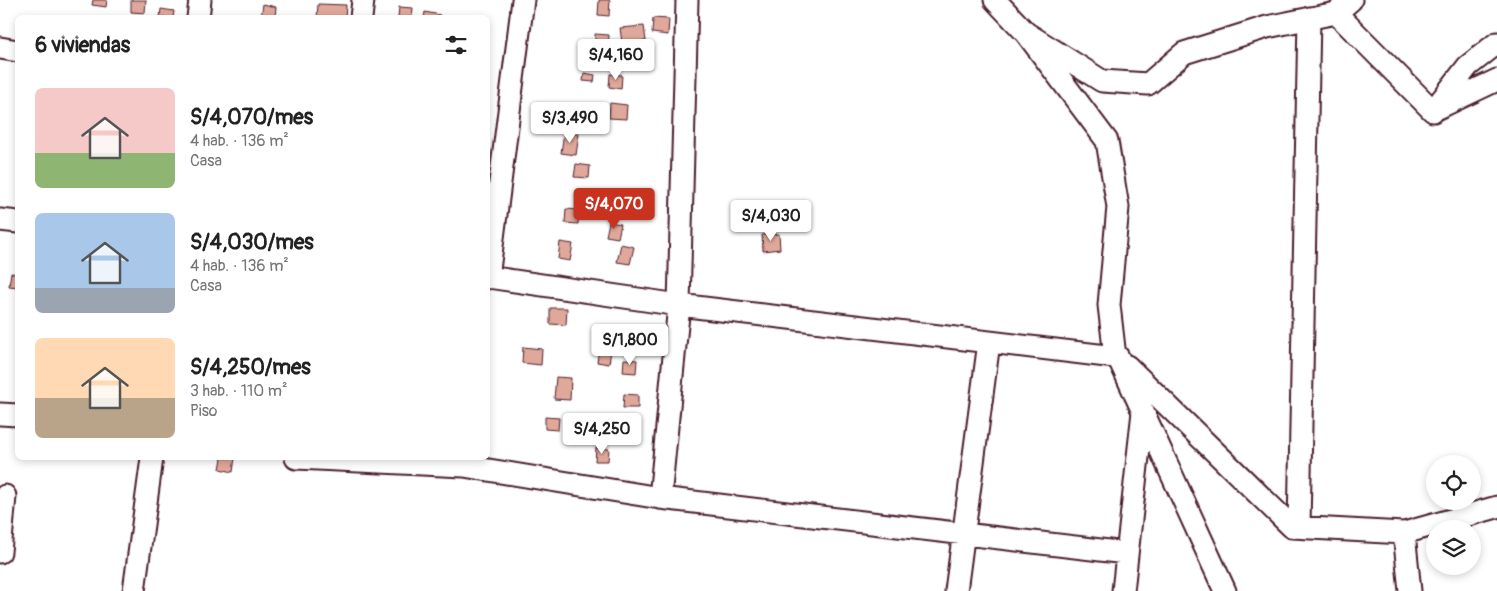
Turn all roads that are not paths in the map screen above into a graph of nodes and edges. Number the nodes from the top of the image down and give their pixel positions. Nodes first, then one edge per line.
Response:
1 (200, 0) edge
2 (363, 0) edge
3 (523, 0) edge
4 (688, 0) edge
5 (995, 0) edge
6 (1344, 6) edge
7 (198, 15) edge
8 (360, 15) edge
9 (1309, 18) junction
10 (1026, 33) junction
11 (1497, 43) edge
12 (0, 48) edge
13 (15, 50) edge
14 (1497, 80) edge
15 (1433, 111) junction
16 (0, 220) edge
17 (15, 222) edge
18 (490, 261) edge
19 (490, 277) edge
20 (679, 305) junction
21 (989, 342) junction
22 (1117, 357) junction
23 (1143, 412) junction
24 (0, 414) edge
25 (15, 416) edge
26 (152, 460) edge
27 (390, 460) edge
28 (464, 462) edge
29 (5, 496) dead end
30 (660, 498) junction
31 (1497, 507) edge
32 (1300, 527) junction
33 (1404, 533) junction
34 (963, 534) junction
35 (0, 552) edge
36 (1126, 553) junction
37 (134, 591) edge
38 (956, 591) edge
39 (1124, 591) edge
40 (1225, 591) edge
41 (1410, 591) edge

1 - 7 street
2 - 8 street
3 - 18 street
4 - 20 street
5 - 10 street
6 - 9 street
6 - 15 street
9 - 10 street
9 - 32 street
10 - 22 street
11 - 15 street
12 - 13 street
14 - 15 street
16 - 17 street
19 - 20 street
20 - 21 street
20 - 30 street
21 - 22 street
21 - 34 street
22 - 23 street
22 - 32 street
23 - 36 street
23 - 40 street
24 - 25 street
26 - 37 street
27 - 28 street
28 - 30 street
29 - 35 street
30 - 34 street
31 - 33 street
32 - 33 street
33 - 41 street
34 - 36 street
34 - 38 street
36 - 39 street

